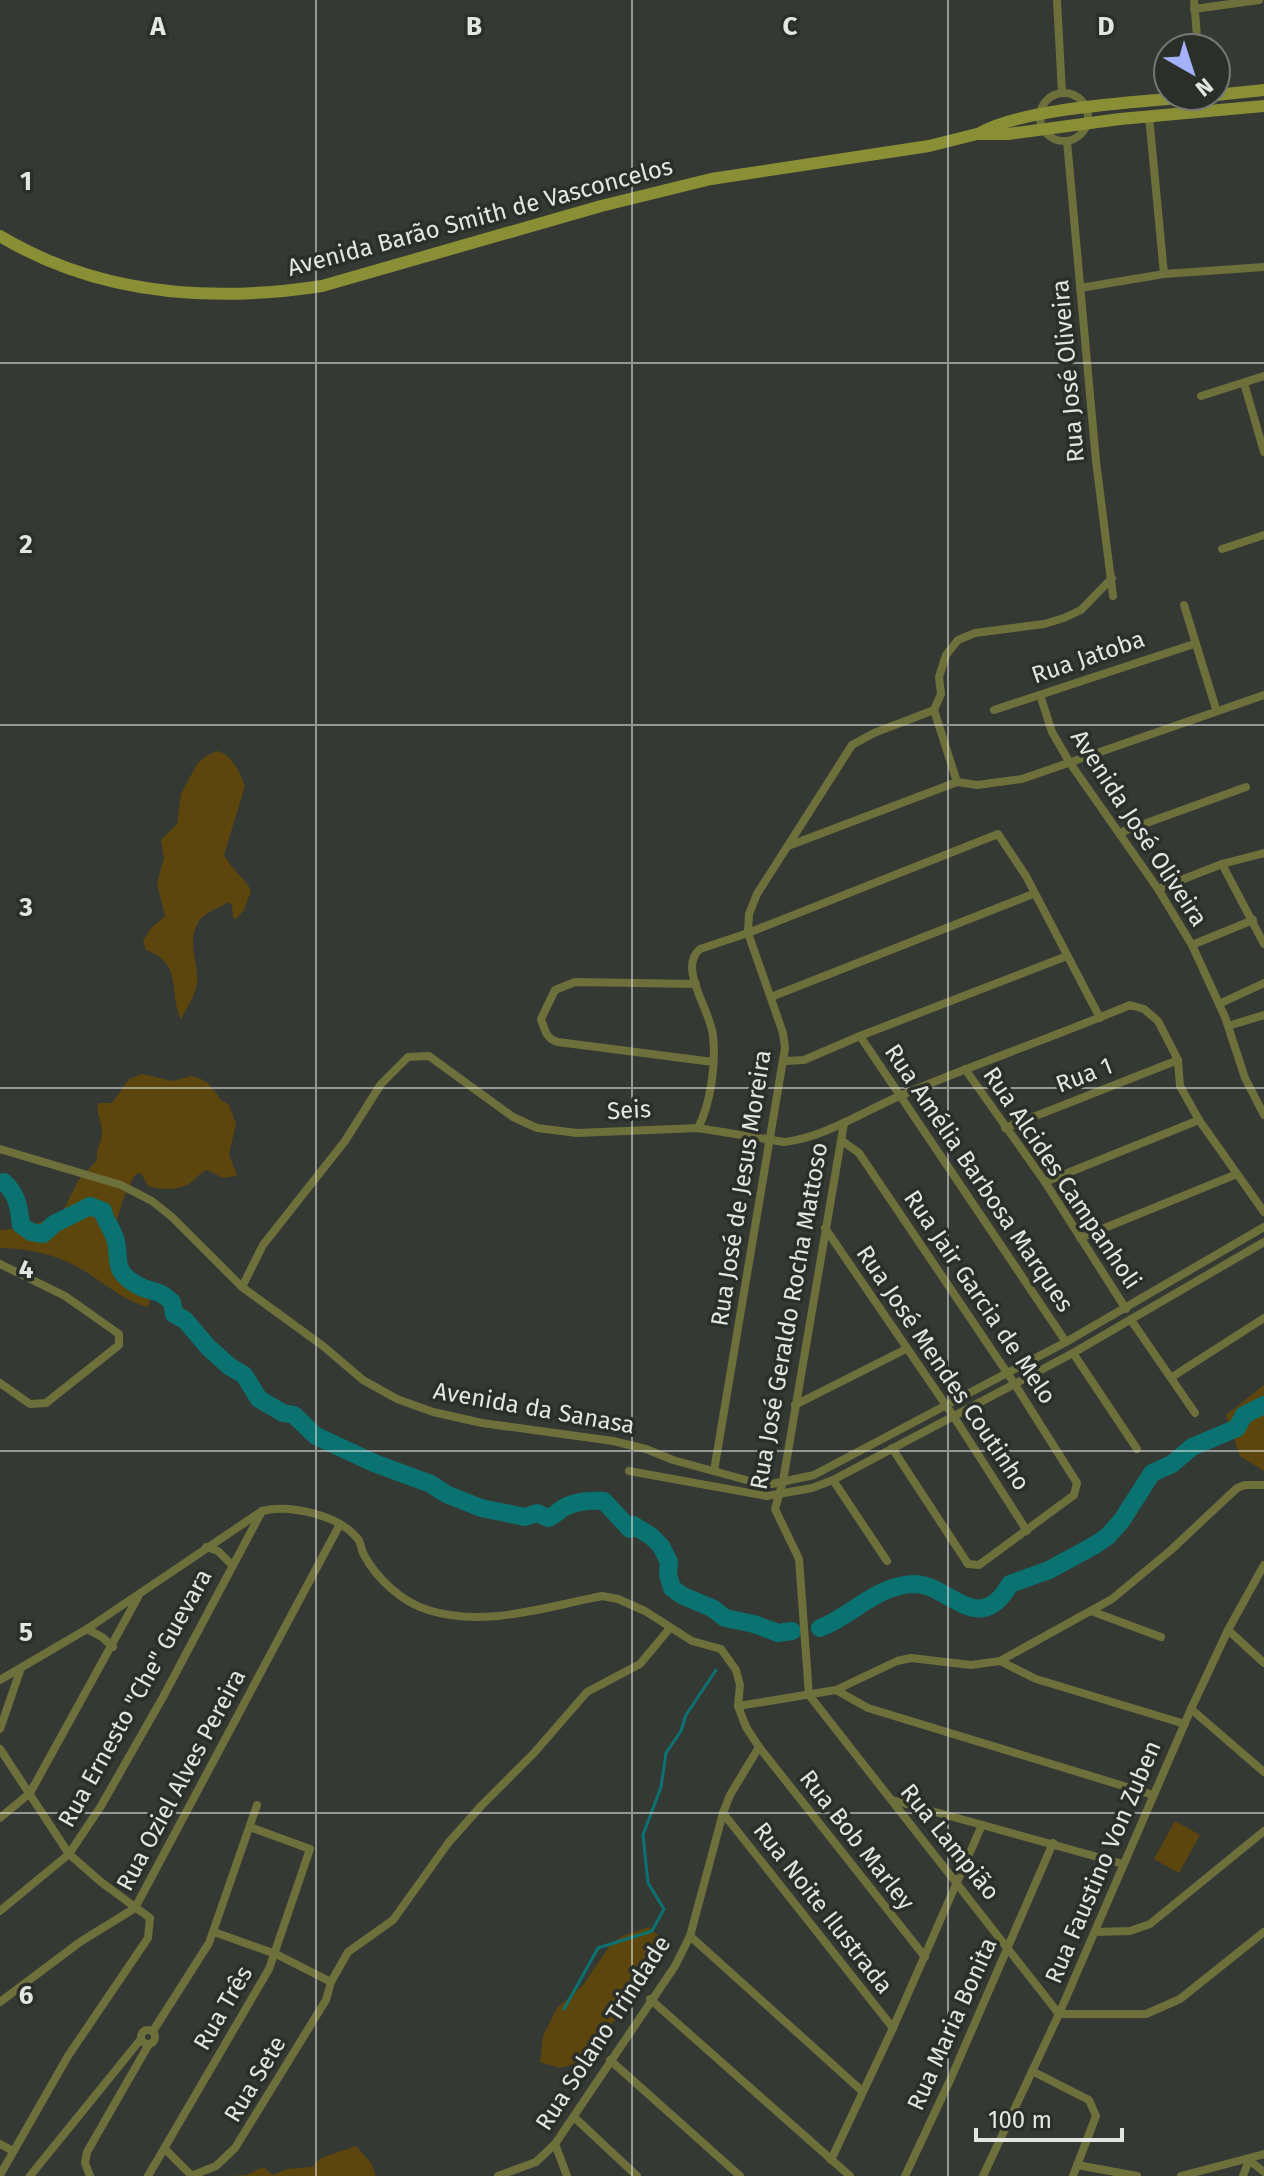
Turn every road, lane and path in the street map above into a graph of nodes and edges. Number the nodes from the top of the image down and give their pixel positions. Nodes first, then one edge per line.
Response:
1 (1057, 0) edge
2 (1259, 0) edge
3 (1194, 5) edge
4 (1197, 32) edge
5 (1264, 90) edge
6 (1062, 93) junction
7 (1232, 93) edge
8 (1152, 102) edge
9 (1264, 106) edge
10 (1087, 109) junction
11 (1149, 116) junction
12 (1042, 122) junction
13 (1088, 122) junction
14 (1067, 141) junction
15 (0, 236) edge
16 (1264, 267) edge
17 (1164, 274) junction
18 (1080, 288) junction
19 (1264, 376) edge
20 (1244, 383) junction
21 (1201, 396) dead end
22 (1264, 452) edge
23 (1264, 535) edge
24 (1222, 549) dead end
25 (1112, 578) junction
26 (1113, 596) dead end
27 (1184, 605) dead end
28 (1194, 644) junction
29 (1040, 695) junction
30 (1264, 695) edge
31 (1216, 709) junction
32 (934, 710) junction
33 (994, 710) dead end
34 (1070, 763) junction
35 (957, 782) junction
36 (1246, 787) dead end
37 (1119, 833) junction
38 (787, 846) junction
39 (1264, 853) edge
40 (1222, 864) junction
41 (1158, 889) junction
42 (1033, 894) junction
43 (1253, 920) junction
44 (748, 933) junction
45 (1264, 944) edge
46 (1192, 945) junction
47 (1067, 956) junction
48 (1264, 983) edge
49 (696, 984) junction
50 (771, 997) junction
51 (1219, 1004) junction
52 (1264, 1015) edge
53 (1100, 1018) junction
54 (1228, 1026) junction
55 (860, 1036) junction
56 (1178, 1060) junction
57 (784, 1061) junction
58 (713, 1062) junction
59 (965, 1069) junction
60 (900, 1096) junction
61 (1261, 1102) edge
62 (1264, 1115) edge
63 (1199, 1120) junction
64 (844, 1123) junction
65 (698, 1128) junction
66 (1005, 1128) junction
67 (841, 1140) junction
68 (771, 1142) junction
69 (0, 1149) edge
70 (1237, 1174) junction
71 (1045, 1182) junction
72 (1264, 1212) edge
73 (1264, 1227) edge
74 (825, 1228) junction
75 (1080, 1238) junction
76 (1264, 1242) edge
77 (0, 1264) edge
78 (242, 1287) junction
79 (1126, 1309) junction
80 (1264, 1318) edge
81 (1131, 1320) junction
82 (1066, 1342) junction
83 (906, 1349) junction
84 (1073, 1353) junction
85 (1007, 1374) junction
86 (1172, 1377) junction
87 (0, 1383) edge
88 (1014, 1383) junction
89 (795, 1405) junction
90 (946, 1405) junction
91 (1195, 1413) dead end
92 (954, 1417) junction
93 (892, 1448) junction
94 (1137, 1449) dead end
95 (629, 1471) dead end
96 (714, 1471) junction
97 (833, 1480) junction
98 (783, 1481) junction
99 (1264, 1485) edge
100 (781, 1495) junction
101 (262, 1511) junction
102 (340, 1524) junction
103 (1027, 1531) junction
104 (206, 1547) junction
105 (887, 1561) dead end
106 (232, 1565) junction
107 (1264, 1565) edge
108 (140, 1594) junction
109 (1091, 1611) junction
110 (670, 1628) junction
111 (87, 1629) junction
112 (1228, 1630) junction
113 (1161, 1637) dead end
114 (113, 1647) junction
115 (1000, 1661) junction
116 (1264, 1663) edge
117 (21, 1668) junction
118 (0, 1680) edge
119 (836, 1690) junction
120 (809, 1695) junction
121 (738, 1706) junction
122 (1191, 1709) junction
123 (1185, 1724) junction
124 (0, 1729) edge
125 (759, 1747) junction
126 (0, 1749) edge
127 (1264, 1772) edge
128 (30, 1793) junction
129 (1153, 1795) junction
130 (891, 1800) junction
131 (257, 1805) dead end
132 (723, 1813) junction
133 (0, 1818) edge
134 (982, 1825) junction
135 (250, 1827) junction
136 (1264, 1831) edge
137 (1053, 1843) junction
138 (69, 1854) junction
139 (1123, 1864) junction
140 (957, 1884) junction
141 (135, 1908) junction
142 (0, 1911) edge
143 (214, 1932) junction
144 (1095, 1932) junction
145 (1264, 1932) edge
146 (690, 1936) junction
147 (1008, 1946) junction
148 (276, 1954) junction
149 (925, 1957) junction
150 (331, 1982) junction
151 (650, 1999) junction
152 (0, 2002) edge
153 (1059, 2014) junction
154 (893, 2028) junction
155 (145, 2042) junction
156 (610, 2060) junction
157 (1032, 2071) junction
158 (862, 2091) junction
159 (574, 2117) junction
160 (0, 2144) edge
161 (555, 2144) junction
162 (165, 2149) junction
163 (13, 2151) junction
164 (1264, 2154) edge
165 (831, 2160) junction
166 (1249, 2160) junction
167 (1077, 2165) junction
168 (1264, 2172) edge
169 (88, 2174) edge
170 (0, 2175) edge
171 (30, 2176) edge
172 (148, 2176) edge
173 (191, 2176) edge
174 (498, 2176) edge
175 (567, 2176) edge
176 (637, 2176) edge
177 (740, 2176) edge
178 (850, 2176) edge
179 (905, 2176) edge
180 (983, 2176) edge
181 (1073, 2176) edge
182 (1137, 2176) edge
183 (1181, 2176) edge
184 (1243, 2176) edge

1 - 6 street
2 - 3 street
3 - 4 street
5 - 7 main road
6 - 10 street
6 - 12 street
8 - 10 main road
9 - 11 main road
10 - 12 main road
10 - 13 street
11 - 13 main road
11 - 17 street
12 - 13 main road
12 - 14 street
12 - 15 main road, Avenida Barão Smith de Vasconcelos
13 - 14 street
14 - 18 street, Rua José Oliveira
16 - 17 street
17 - 18 street
18 - 25 street, Rua José Oliveira
19 - 20 street
20 - 21 street
20 - 22 street
23 - 24 street
25 - 26 street, Rua José Oliveira
25 - 32 street
27 - 28 street
28 - 29 street, Rua Jatoba
28 - 31 street
29 - 33 street, Rua Jatoba
29 - 34 street, Avenida José Oliveira
30 - 31 street
31 - 34 street
32 - 35 street
32 - 38 street
34 - 35 street
34 - 37 street, Avenida José Oliveira
35 - 38 street
36 - 37 street
37 - 41 street, Avenida José Oliveira
38 - 44 street
39 - 40 street
40 - 41 street
40 - 43 street
41 - 46 street, Avenida José Oliveira
42 - 44 street
42 - 47 street
42 - 50 street
43 - 45 street
43 - 46 street
44 - 49 street
44 - 50 street, Rua José de Jesus Moreira
46 - 51 street, Avenida José Oliveira
47 - 53 street
47 - 55 street
48 - 51 street
49 - 58 street
49 - 58 street
50 - 57 street, Rua José de Jesus Moreira
51 - 54 street, Avenida José Oliveira
52 - 54 street
53 - 56 street, Seis
53 - 59 street, Seis
54 - 61 street, Avenida José Oliveira
55 - 57 street
55 - 60 street, Rua Amélia Barbosa Marques
56 - 63 street, Seis
56 - 66 street, Rua 1
57 - 68 street, Rua José de Jesus Moreira
58 - 65 street
59 - 60 street, Seis
59 - 66 street, Rua Alcides Campanholi
60 - 64 street, Seis
60 - 82 street, Rua Amélia Barbosa Marques
61 - 62 street, Avenida José Oliveira
63 - 70 street, Seis
63 - 71 street
64 - 67 street, Rua José Geraldo Rocha Mattoso
64 - 68 street, Seis
65 - 68 street, Seis
65 - 78 street, Seis
66 - 71 street, Rua Alcides Campanholi
67 - 74 street, Rua José Geraldo Rocha Mattoso
67 - 85 street, Rua Jair Garcia de Melo
68 - 96 street, Rua José de Jesus Moreira
69 - 78 street, Avenida da Sanasa
70 - 72 street, Seis
70 - 75 street
71 - 75 street, Rua Alcides Campanholi
73 - 79 street, Avenida da Sanasa
74 - 83 street, Rua José Mendes Coutinho
74 - 89 street, Rua José Geraldo Rocha Mattoso
75 - 79 street, Rua Alcides Campanholi
76 - 81 street, Avenida da Sanasa
77 - 87 street
78 - 96 street, Avenida da Sanasa
79 - 82 street, Avenida da Sanasa
80 - 86 street
81 - 84 street, Avenida da Sanasa
81 - 86 street
82 - 85 street, Avenida da Sanasa
83 - 89 street
83 - 90 street, Rua José Mendes Coutinho
84 - 88 street, Avenida da Sanasa
84 - 94 street
85 - 88 street, Rua Jair Garcia de Melo
85 - 90 street, Avenida da Sanasa
86 - 91 street
88 - 92 street, Avenida da Sanasa
88 - 103 street, Rua Jair Garcia de Melo
89 - 98 street, Rua José Geraldo Rocha Mattoso
90 - 92 street, Rua José Mendes Coutinho
90 - 98 street, Avenida da Sanasa
92 - 93 street, Avenida da Sanasa
92 - 103 street, Rua José Mendes Coutinho
93 - 97 street, Avenida da Sanasa
93 - 103 street
95 - 100 street, Avenida da Sanasa
96 - 98 street, Avenida da Sanasa
97 - 100 street, Avenida da Sanasa
97 - 105 street
98 - 100 street, Rua José Geraldo Rocha Mattoso
99 - 109 street
100 - 120 street, Rua José Geraldo Rocha Mattoso
101 - 102 street
101 - 104 street
101 - 106 street, Rua Ernesto "Che" Guevara
102 - 110 street
102 - 141 street, Rua Oziel Alves Pereira
104 - 106 street, Rua Ernesto "Che" Guevara
104 - 108 street
106 - 138 street, Rua Ernesto "Che" Guevara
107 - 112 street, Rua Faustino Von Zuben
108 - 111 street
108 - 114 street
109 - 113 street
109 - 115 street
110 - 121 street, Rua Bob Marley
110 - 150 street, Rua Sete
111 - 114 street
111 - 117 street
112 - 116 street
112 - 122 street, Rua Faustino Von Zuben
114 - 128 street
115 - 119 street
115 - 123 street
117 - 118 street
117 - 124 street
119 - 120 street
119 - 129 street
120 - 121 street
120 - 130 street, Rua Lampião
121 - 125 street, Rua Bob Marley
122 - 123 street, Rua Faustino Von Zuben
122 - 127 street
123 - 129 street, Rua Faustino Von Zuben
125 - 132 street, Rua Solano Trindade
125 - 149 street, Rua Bob Marley
126 - 128 street
128 - 133 street
128 - 138 street
129 - 139 street, Rua Faustino Von Zuben
130 - 134 street
130 - 140 street, Rua Lampião
131 - 135 street
132 - 146 street, Rua Solano Trindade
132 - 154 street, Rua Noite Ilustrada
134 - 137 street
134 - 140 street
135 - 143 street
135 - 148 street, Rua Três
136 - 144 street
137 - 139 street
137 - 147 street, Rua Maria Bonita
138 - 141 street
138 - 142 street, Rua Ernesto "Che" Guevara
139 - 144 street, Rua Faustino Von Zuben
140 - 147 street, Rua Lampião
140 - 149 street
141 - 152 street, Rua Oziel Alves Pereira
141 - 163 street
143 - 148 street
143 - 155 street
144 - 153 street, Rua Faustino Von Zuben
145 - 153 street
146 - 151 street, Rua Solano Trindade
146 - 158 street
147 - 153 street, Rua Lampião
147 - 179 street, Rua Maria Bonita
148 - 150 street
148 - 162 street, Rua Três
149 - 154 street
150 - 173 street, Rua Sete
151 - 156 street, Rua Solano Trindade
151 - 165 street
153 - 157 street, Rua Faustino Von Zuben
154 - 158 street
155 - 169 street
155 - 171 street
156 - 159 street, Rua Solano Trindade
156 - 177 street
157 - 167 street
157 - 180 street, Rua Faustino Von Zuben
158 - 165 street
159 - 161 street, Rua Solano Trindade
159 - 176 street
160 - 163 street
161 - 174 street, Rua Solano Trindade
161 - 175 street
162 - 172 street, Rua Três
162 - 173 street
163 - 170 street
164 - 166 street
165 - 178 street
166 - 168 street
166 - 183 street
166 - 184 street
167 - 181 street
167 - 182 street

